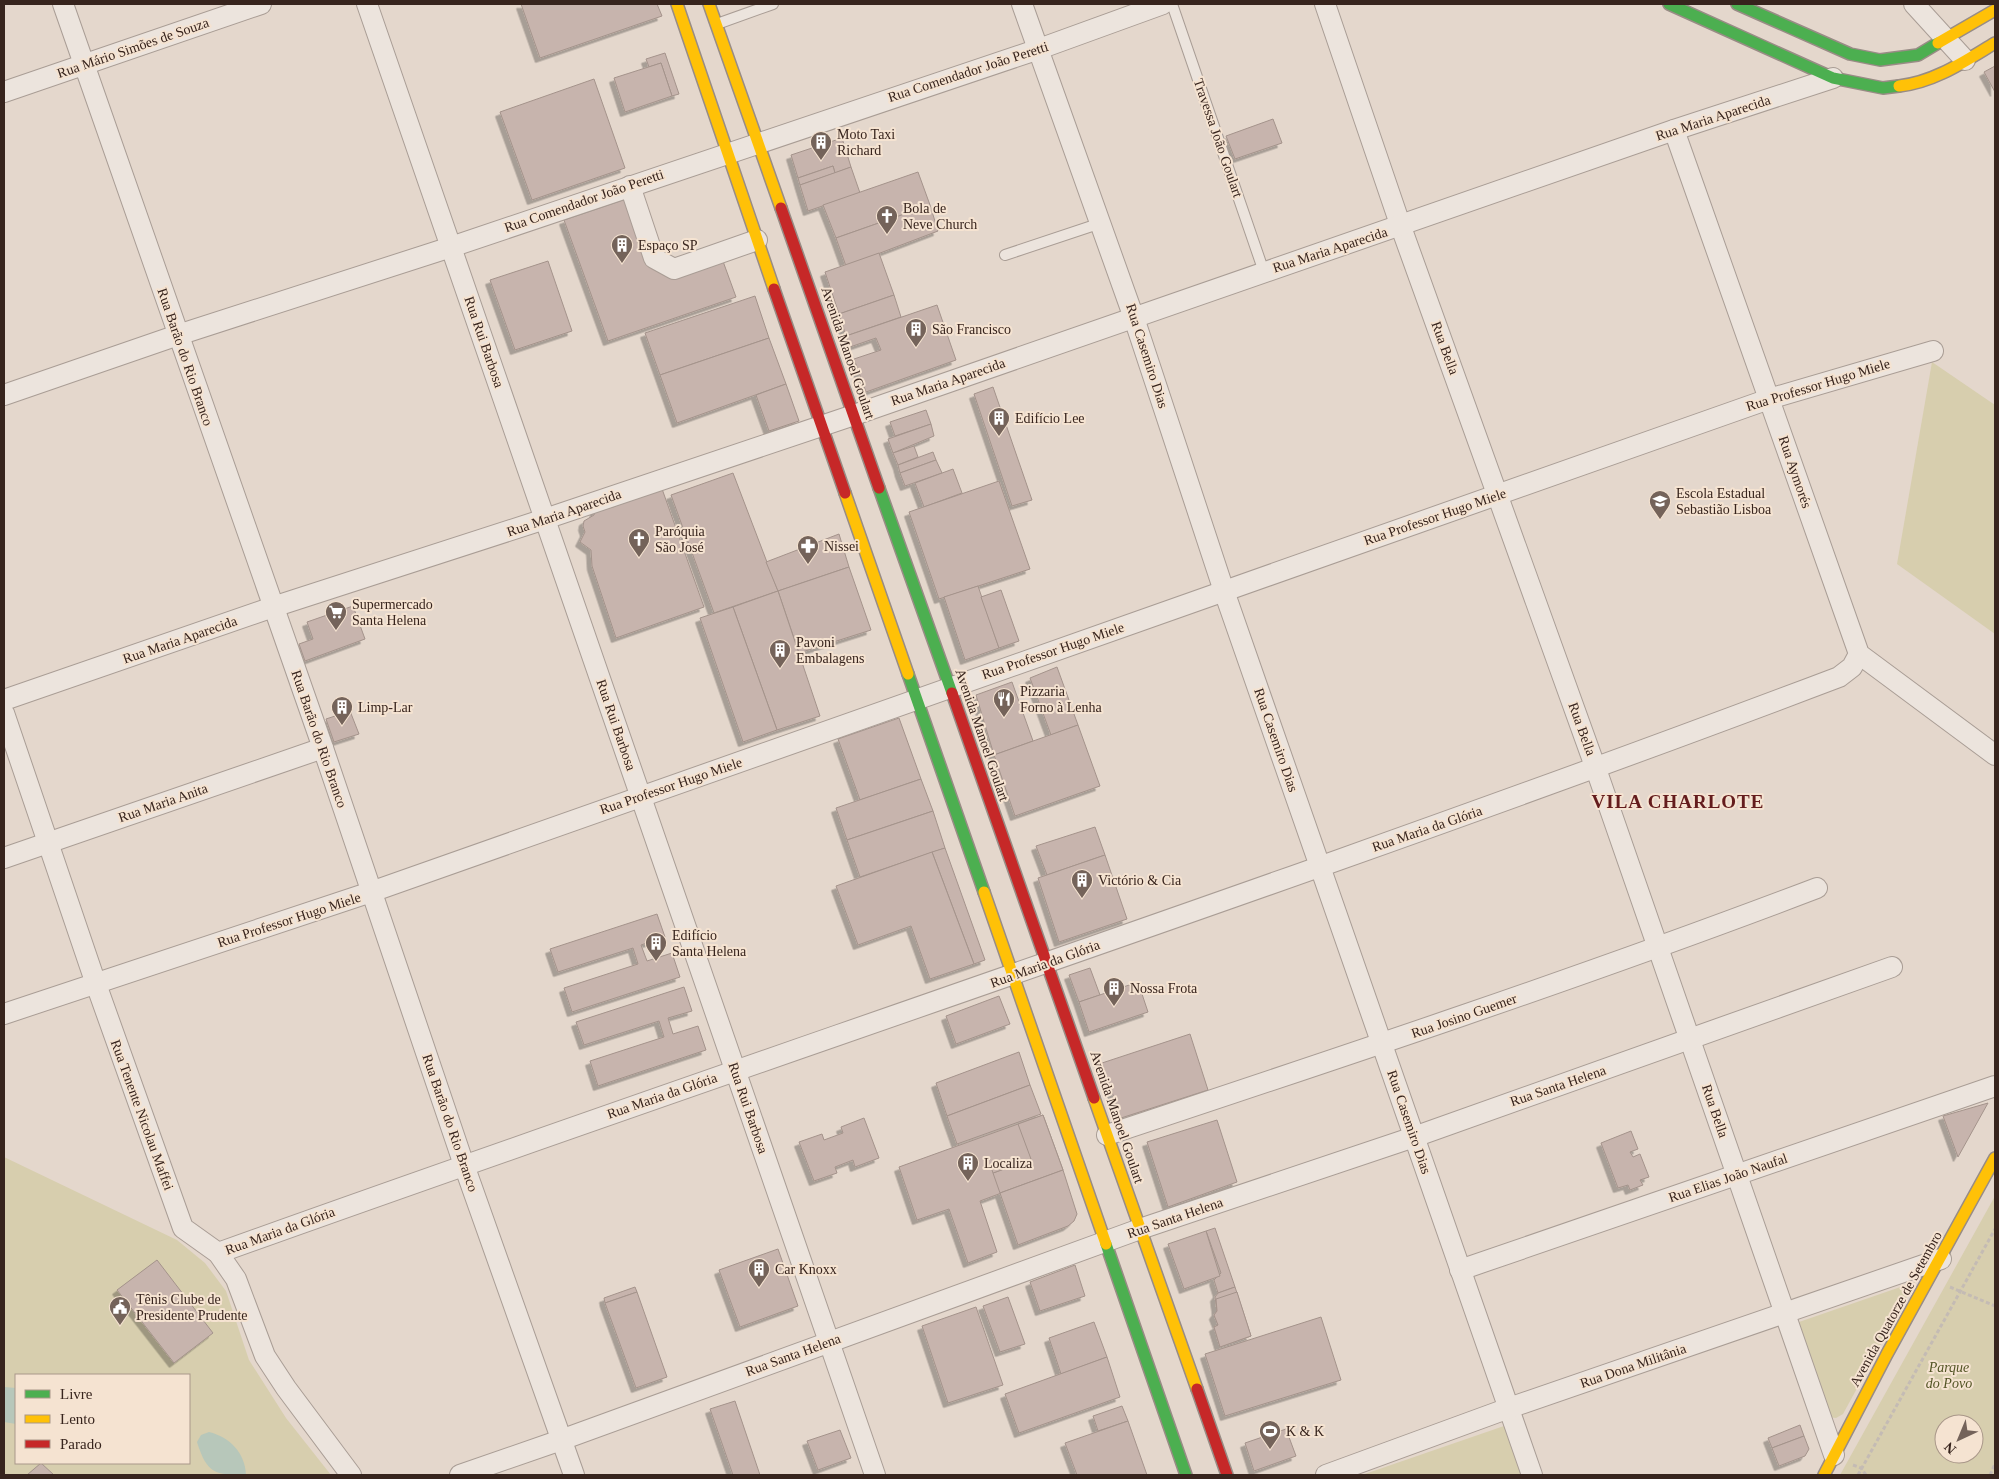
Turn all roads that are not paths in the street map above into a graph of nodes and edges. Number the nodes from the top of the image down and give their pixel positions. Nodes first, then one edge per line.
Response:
1 (62, 4) edge
2 (261, 4) edge
3 (367, 4) edge
4 (677, 4) edge
5 (709, 4) edge
6 (773, 4) edge
7 (1022, 4) edge
8 (1164, 4) edge
9 (1172, 4) edge
10 (1325, 4) edge
11 (1669, 4) edge
12 (1738, 4) edge
13 (1914, 4) edge
14 (1995, 10) edge
15 (716, 25) junction
16 (1946, 38) junction
17 (1995, 43) edge
18 (1039, 49) junction
19 (1965, 60) junction
20 (83, 65) junction
21 (1833, 78) junction
22 (4, 92) edge
23 (1674, 130) junction
24 (758, 142) junction
25 (727, 153) junction
26 (630, 186) junction
27 (1101, 223) junction
28 (1401, 226) junction
29 (757, 240) junction
30 (451, 247) junction
31 (1005, 256) dead end
32 (1264, 272) junction
33 (1134, 318) junction
34 (178, 335) junction
35 (1933, 351) dead end
36 (4, 396) edge
37 (1769, 399) junction
38 (854, 415) junction
39 (822, 425) junction
40 (1498, 494) junction
41 (545, 520) junction
42 (1224, 591) junction
43 (273, 608) junction
44 (1859, 654) junction
45 (950, 688) junction
46 (917, 699) junction
47 (4, 700) edge
48 (4, 713) edge
49 (323, 748) junction
50 (1995, 754) edge
51 (1596, 769) junction
52 (641, 796) junction
53 (48, 842) junction
54 (4, 858) edge
55 (1320, 866) junction
56 (1817, 888) dead end
57 (371, 892) junction
58 (1658, 949) junction
59 (1047, 963) junction
60 (1892, 967) dead end
61 (1014, 976) junction
62 (96, 984) junction
63 (4, 1014) edge
64 (1690, 1040) junction
65 (1382, 1044) junction
66 (735, 1070) junction
67 (1995, 1086) edge
68 (1107, 1135) junction
69 (1414, 1137) junction
70 (1995, 1158) edge
71 (464, 1165) junction
72 (1737, 1175) junction
73 (1140, 1229) junction
74 (1105, 1242) junction
75 (218, 1254) junction
76 (1941, 1259) junction
77 (1460, 1270) junction
78 (1785, 1314) junction
79 (828, 1342) junction
80 (1509, 1408) junction
81 (561, 1440) junction
82 (1834, 1455) junction
83 (351, 1475) edge
84 (460, 1475) edge
85 (574, 1475) edge
86 (874, 1475) edge
87 (1186, 1475) edge
88 (1227, 1475) edge
89 (1326, 1475) edge
90 (1532, 1475) edge
91 (1824, 1475) edge

1 - 20 street, Rua Barão do Rio Branco
2 - 20 street, Rua Mário Simões de Souza
3 - 30 street, Rua Rui Barbosa
4 - 25 main road
5 - 15 main road, Avenida Manoel Goulart
6 - 15 lane
7 - 18 street, Rua Casemiro Dias
8 - 18 street, Rua Comendador João Peretti
9 - 32 lane, Travessa João Goulart
10 - 28 street, Rua Bella
11 - 21 main road
12 - 16 main road
13 - 16 street
14 - 16 main road
15 - 24 main road, Avenida Manoel Goulart
16 - 19 street
17 - 19 main road
18 - 24 street, Rua Comendador João Peretti
18 - 27 street, Rua Casemiro Dias
19 - 21 main road
20 - 22 street, Rua Mário Simões de Souza
20 - 34 street, Rua Barão do Rio Branco
21 - 23 street, Rua Maria Aparecida
23 - 28 street, Rua Maria Aparecida
23 - 37 street, Rua Aymorés
24 - 25 street, Rua Comendador João Peretti
24 - 38 main road, Avenida Manoel Goulart
25 - 26 street, Rua Comendador João Peretti
25 - 29 main road
26 - 29 street
26 - 30 street, Rua Comendador João Peretti
27 - 31 lane
27 - 33 street, Rua Casemiro Dias
28 - 32 street, Rua Maria Aparecida
28 - 40 street, Rua Bella
29 - 39 main road
30 - 34 street, Rua Comendador João Peretti
30 - 41 street, Rua Rui Barbosa
32 - 33 street, Rua Maria Aparecida
33 - 38 street, Rua Maria Aparecida
33 - 42 street, Rua Casemiro Dias
34 - 36 street, Rua Comendador João Peretti
34 - 43 street, Rua Barão do Rio Branco
35 - 37 street, Rua Professor Hugo Miele
37 - 40 street, Rua Professor Hugo Miele
37 - 44 street, Rua Aymorés
38 - 39 street, Rua Maria Aparecida
38 - 45 main road, Avenida Manoel Goulart
39 - 41 street, Rua Maria Aparecida
39 - 46 main road
40 - 42 street, Rua Professor Hugo Miele
40 - 51 street, Rua Bella
41 - 43 street, Rua Maria Aparecida
41 - 52 street, Rua Rui Barbosa
42 - 45 street, Rua Professor Hugo Miele
42 - 55 street, Rua Casemiro Dias
43 - 47 street, Rua Maria Aparecida
43 - 49 street, Rua Barão do Rio Branco
44 - 50 street
44 - 51 street, Rua Maria da Glória
45 - 46 street, Rua Professor Hugo Miele
45 - 59 main road, Avenida Manoel Goulart
46 - 52 street, Rua Professor Hugo Miele
46 - 61 main road
48 - 53 street, Rua Tenente Nicolau Maffei
49 - 53 street, Rua Maria Anita
49 - 57 street, Rua Barão do Rio Branco
51 - 55 street, Rua Maria da Glória
51 - 58 street, Rua Bella
52 - 57 street, Rua Professor Hugo Miele
52 - 66 street, Rua Rui Barbosa
53 - 54 street, Rua Maria Anita
53 - 62 street, Rua Tenente Nicolau Maffei
55 - 59 street, Rua Maria da Glória
55 - 65 street, Rua Casemiro Dias
56 - 58 street, Rua Josino Guemer
57 - 62 street, Rua Professor Hugo Miele
57 - 71 street, Rua Barão do Rio Branco
58 - 64 street, Rua Bella
58 - 65 street, Rua Josino Guemer
59 - 61 street, Rua Maria da Glória
59 - 68 main road, Avenida Manoel Goulart
60 - 64 street, Rua Santa Helena
61 - 66 street, Rua Maria da Glória
61 - 74 main road
62 - 63 street, Rua Professor Hugo Miele
62 - 75 street, Rua Tenente Nicolau Maffei
64 - 69 street, Rua Santa Helena
64 - 72 street, Rua Bella
65 - 68 street, Rua Josino Guemer
65 - 69 street, Rua Casemiro Dias
66 - 71 street, Rua Maria da Glória
66 - 79 street, Rua Rui Barbosa
67 - 72 street, Rua Elias João Naufal
68 - 73 main road, Avenida Manoel Goulart
69 - 73 street, Rua Santa Helena
69 - 77 street, Rua Casemiro Dias
70 - 76 main road, Avenida Quatorze de Setembro
71 - 75 street, Rua Maria da Glória
71 - 81 street, Rua Barão do Rio Branco
72 - 77 street, Rua Elias João Naufal
72 - 78 street, Rua Bella
73 - 74 street, Rua Santa Helena
73 - 88 main road, Avenida Manoel Goulart
74 - 79 street, Rua Santa Helena
74 - 87 main road
75 - 83 street, Rua Tenente Nicolau Maffei
76 - 78 street, Rua Dona Militânia
76 - 82 main road, Avenida Quatorze de Setembro
77 - 80 street, Rua Casemiro Dias
78 - 80 street, Rua Dona Militânia
78 - 82 street, Rua Bella
79 - 81 street, Rua Santa Helena
79 - 86 street, Rua Rui Barbosa
80 - 89 street, Rua Dona Militânia
80 - 90 street, Rua Casemiro Dias
81 - 84 street, Rua Santa Helena
81 - 85 street, Rua Barão do Rio Branco
82 - 91 main road, Avenida Quatorze de Setembro

